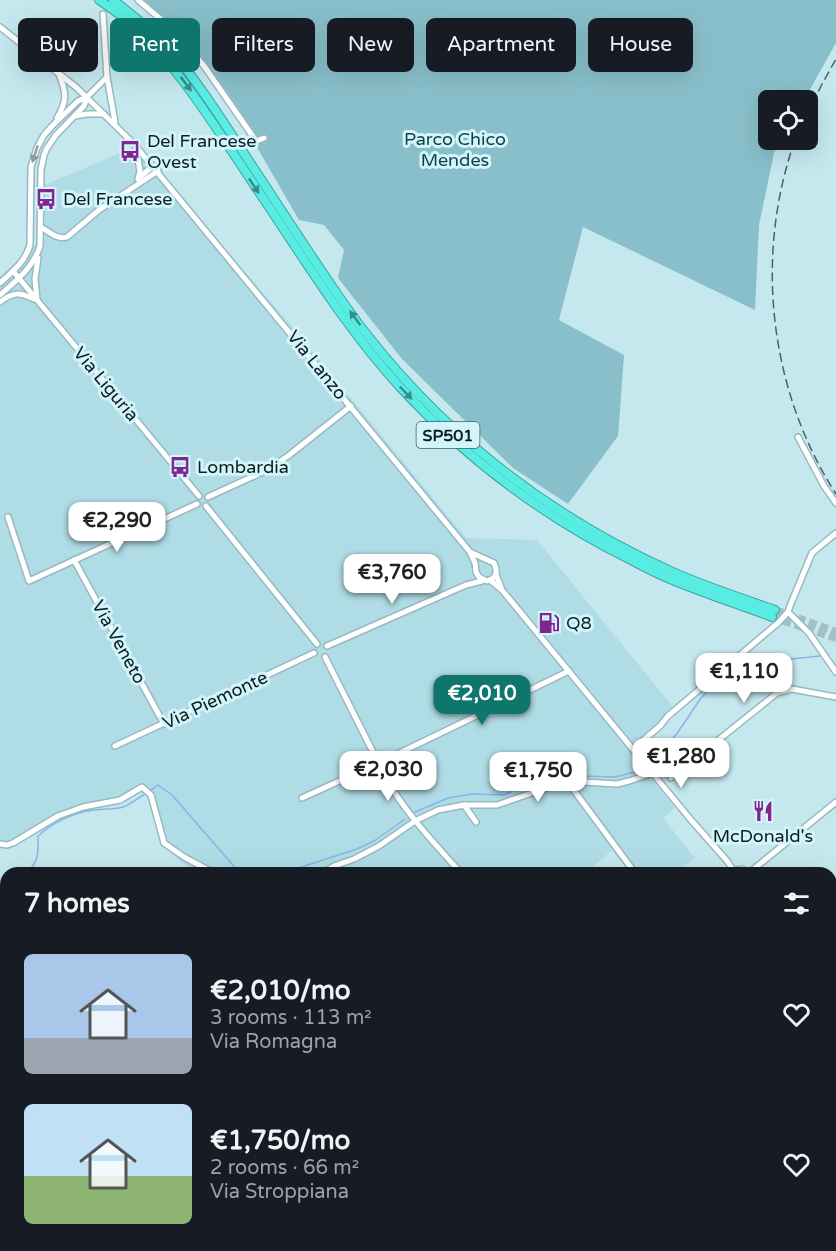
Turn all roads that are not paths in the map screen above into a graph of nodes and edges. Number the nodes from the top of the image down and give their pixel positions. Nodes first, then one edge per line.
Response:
1 (99, 0) edge
2 (113, 0) edge
3 (138, 0) edge
4 (102, 14) dead end
5 (0, 27) edge
6 (18, 41) edge
7 (58, 72) joint
8 (107, 77) junction
9 (87, 97) junction
10 (105, 114) junction
11 (73, 117) junction
12 (115, 124) junction
13 (53, 125) junction
14 (264, 138) dead end
15 (134, 144) junction
16 (153, 166) junction
17 (158, 171) junction
18 (138, 179) junction
19 (132, 188) junction
20 (41, 227) junction
21 (40, 246) junction
22 (13, 271) junction
23 (19, 278) junction
24 (0, 283) edge
25 (0, 295) edge
26 (38, 301) junction
27 (0, 302) edge
28 (351, 406) junction
29 (798, 436) dead end
30 (199, 496) junction
31 (208, 497) junction
32 (836, 503) edge
33 (197, 504) junction
34 (206, 506) junction
35 (8, 517) dead end
36 (836, 533) edge
37 (470, 552) junction
38 (74, 560) junction
39 (485, 560) junction
40 (476, 570) junction
41 (496, 575) junction
42 (487, 580) junction
43 (466, 585) junction
44 (502, 590) junction
45 (788, 612) junction
46 (317, 644) junction
47 (327, 646) junction
48 (314, 653) junction
49 (325, 657) junction
50 (569, 671) junction
51 (836, 672) edge
52 (836, 697) edge
53 (164, 724) junction
54 (115, 746) dead end
55 (633, 749) junction
56 (375, 756) junction
57 (385, 760) junction
58 (370, 767) junction
59 (381, 770) junction
60 (653, 773) junction
61 (671, 778) dead end
62 (567, 781) junction
63 (302, 798) dead end
64 (836, 802) edge
65 (464, 806) junction
66 (415, 821) junction
67 (476, 822) dead end
68 (0, 844) edge
69 (203, 867) edge
70 (332, 867) edge
71 (455, 867) edge
72 (632, 867) edge
73 (731, 867) edge
74 (757, 867) edge

1 -> 2 highway, SP501
3 - 14 street
4 - 8 street
5 - 6 street
7 - 9 street
7 - 13 street
8 - 9 street
8 - 12 street
9 - 10 street
9 - 11 street
9 - 13 street
10 - 11 street
10 - 12 street
11 - 20 street
12 - 15 street
13 -> 22 street
15 - 16 street, Via Lanzo
15 - 18 street
16 - 17 street, Via Lanzo
16 - 18 street
17 - 19 street
17 - 28 street, Via Lanzo
18 - 19 street
19 - 20 street
20 - 21 street
21 - 23 street
21 - 26 street
22 - 23 street, Via Liguria
22 - 24 street
23 - 25 street
23 - 26 street, Via Liguria
26 - 27 street
26 - 30 street, Via Liguria
28 - 31 street
28 - 37 street, Via Lanzo
29 - 32 street
30 - 31 street
30 - 33 street
31 - 34 street
33 - 34 street
33 - 38 street
34 - 46 street
35 - 38 street
36 - 45 street
37 - 39 street, Via Lanzo
37 - 40 street, Via Lanzo
38 - 53 street, Via Veneto
39 - 40 street
39 - 41 street
40 - 42 street
40 - 43 street
41 - 42 street
41 - 44 street
42 - 43 street
42 - 44 street
43 - 47 street
44 - 50 street
45 - 51 street
45 - 55 street
46 - 47 street
46 - 48 street
47 - 49 street
48 - 49 street
48 - 53 street, Via Piemonte
49 - 56 street
50 - 55 street
50 - 57 street
52 - 61 street
53 - 54 street, Via Piemonte
55 - 60 street
56 - 57 street
56 - 58 street
57 - 59 street
58 - 59 street
58 - 63 street
59 - 66 street
60 - 62 street
60 - 73 street
62 - 65 street
62 - 72 street
64 - 74 street
65 - 66 street
65 - 67 street
66 - 70 street
66 - 71 street
68 - 69 street

